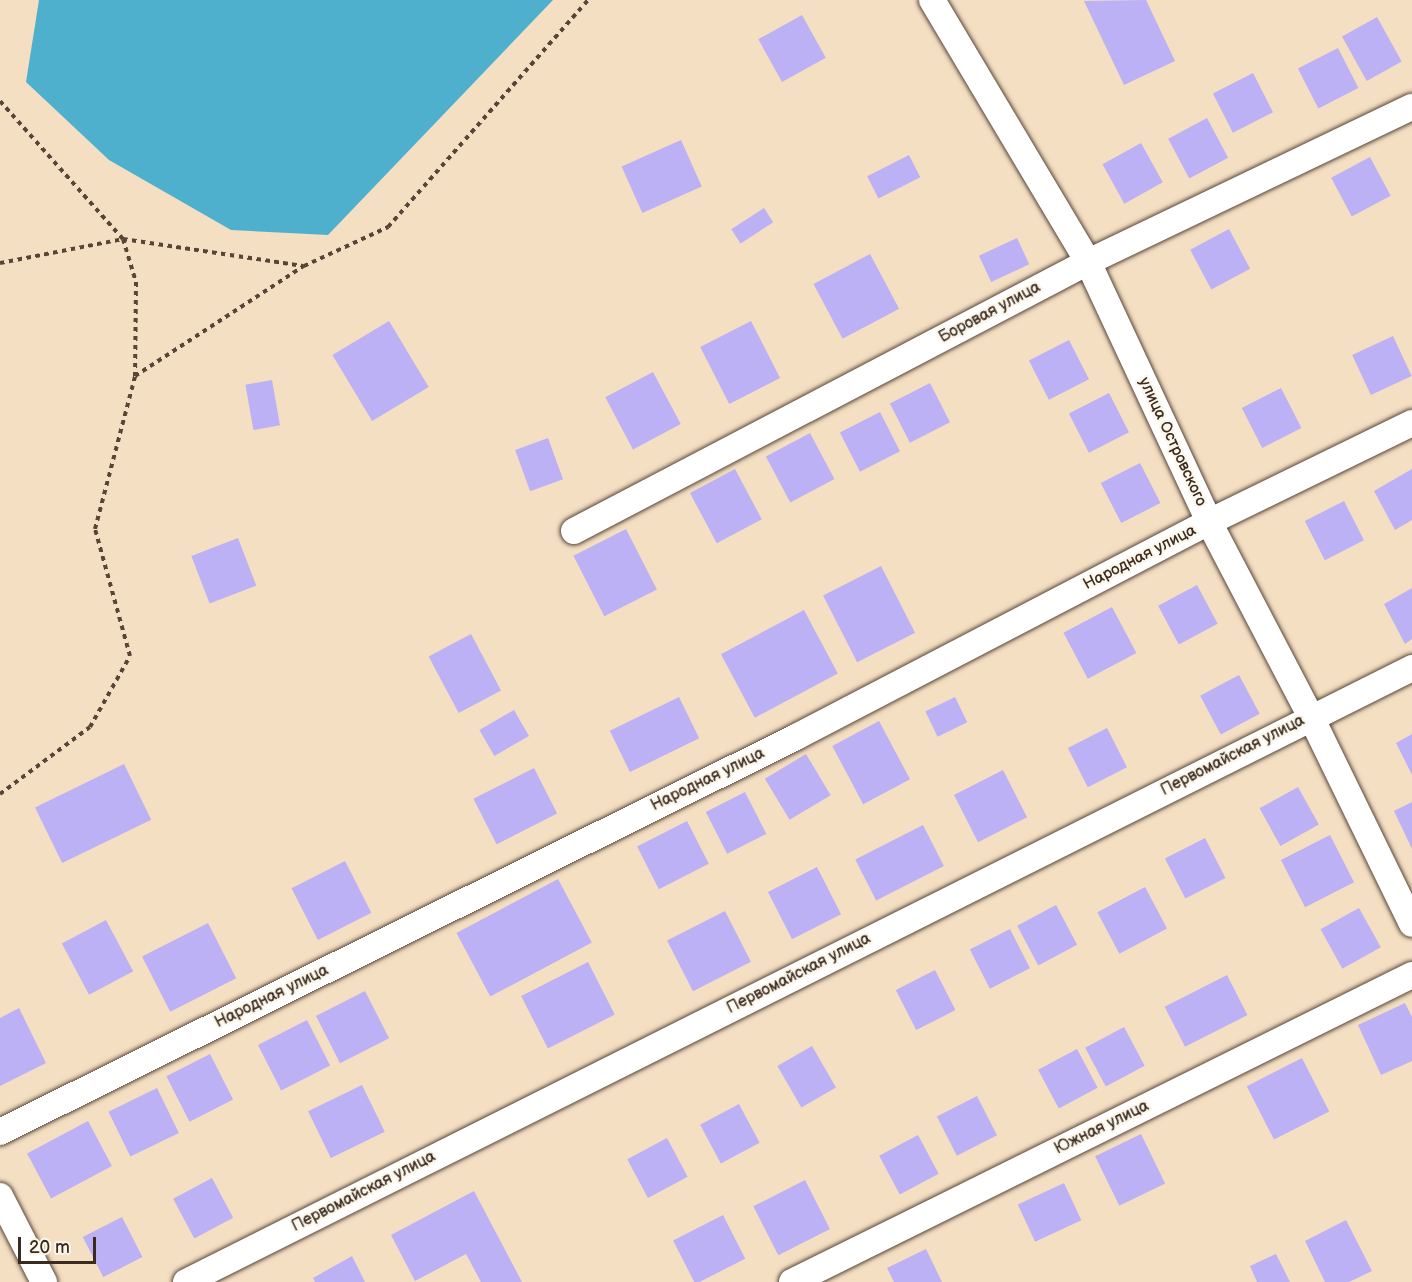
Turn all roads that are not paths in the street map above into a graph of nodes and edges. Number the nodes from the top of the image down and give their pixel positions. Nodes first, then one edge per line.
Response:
1 (932, 0) edge
2 (1412, 107) edge
3 (1088, 262) junction
4 (1412, 423) edge
5 (1209, 522) junction
6 (574, 531) dead end
7 (1412, 668) edge
8 (1311, 717) junction
9 (1412, 924) edge
10 (1412, 975) edge
11 (0, 1132) edge
12 (0, 1196) edge
13 (44, 1282) edge
14 (186, 1282) edge
15 (792, 1282) edge

1 - 3 street, улица Островского
2 - 3 street, Боровая улица
3 - 5 street, улица Островского
3 - 6 street, Боровая улица
4 - 5 street, Народная улица
5 - 8 street, улица Островского
5 - 11 street, Народная улица
7 - 8 street, Первомайская улица
8 - 9 street, улица Островского
8 - 14 street, Первомайская улица
10 - 15 street, Южная улица
12 - 13 street

